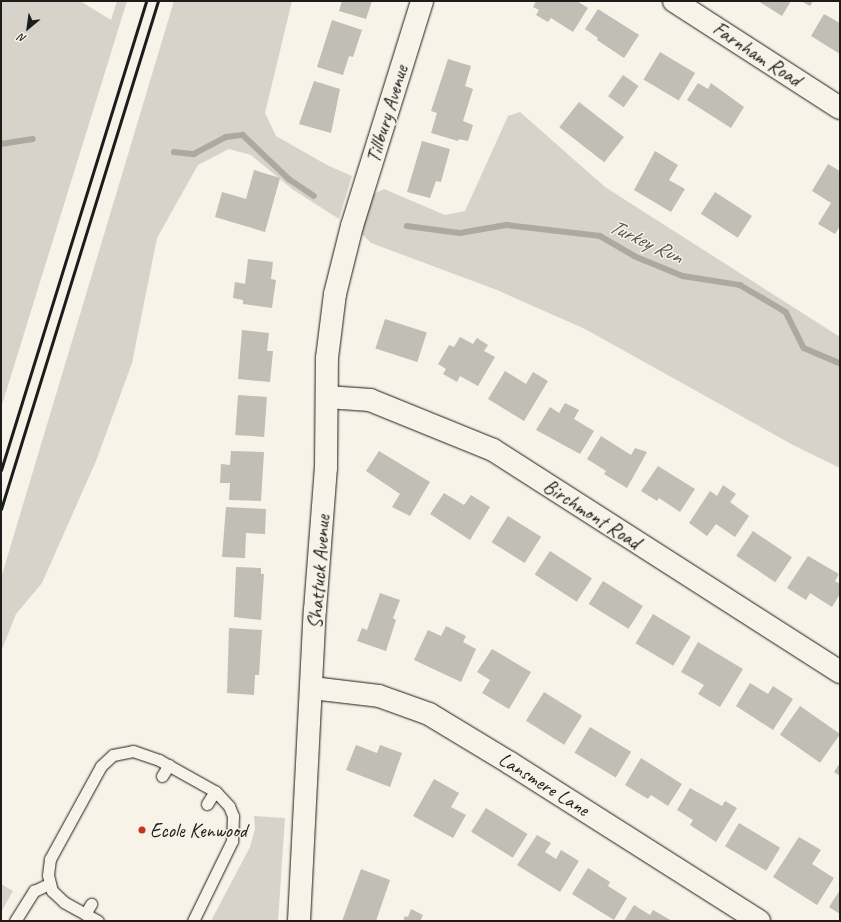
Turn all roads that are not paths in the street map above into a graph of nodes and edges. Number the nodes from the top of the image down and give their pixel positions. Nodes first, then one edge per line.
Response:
1 (422, 1) edge
2 (674, 1) edge
3 (840, 108) edge
4 (352, 226) joint
5 (327, 397) junction
6 (840, 672) edge
7 (312, 688) junction
8 (169, 765) junction
9 (162, 776) dead end
10 (214, 791) junction
11 (207, 804) dead end
12 (50, 884) junction
13 (15, 921) edge
14 (98, 921) edge
15 (193, 921) edge
16 (299, 921) edge
17 (759, 921) edge

1 - 4 street, Tillbury Avenue
2 - 3 street, Farnham Road
4 - 5 street, Shattuck Avenue
5 - 6 street, Birchmont Road
5 - 7 street, Shattuck Avenue
7 - 16 street, Shattuck Avenue
7 - 17 street, Lansmere Lane
8 - 9 lane
8 - 10 lane
8 - 12 lane
10 - 11 lane
10 - 15 lane
12 - 13 lane
12 - 14 lane

